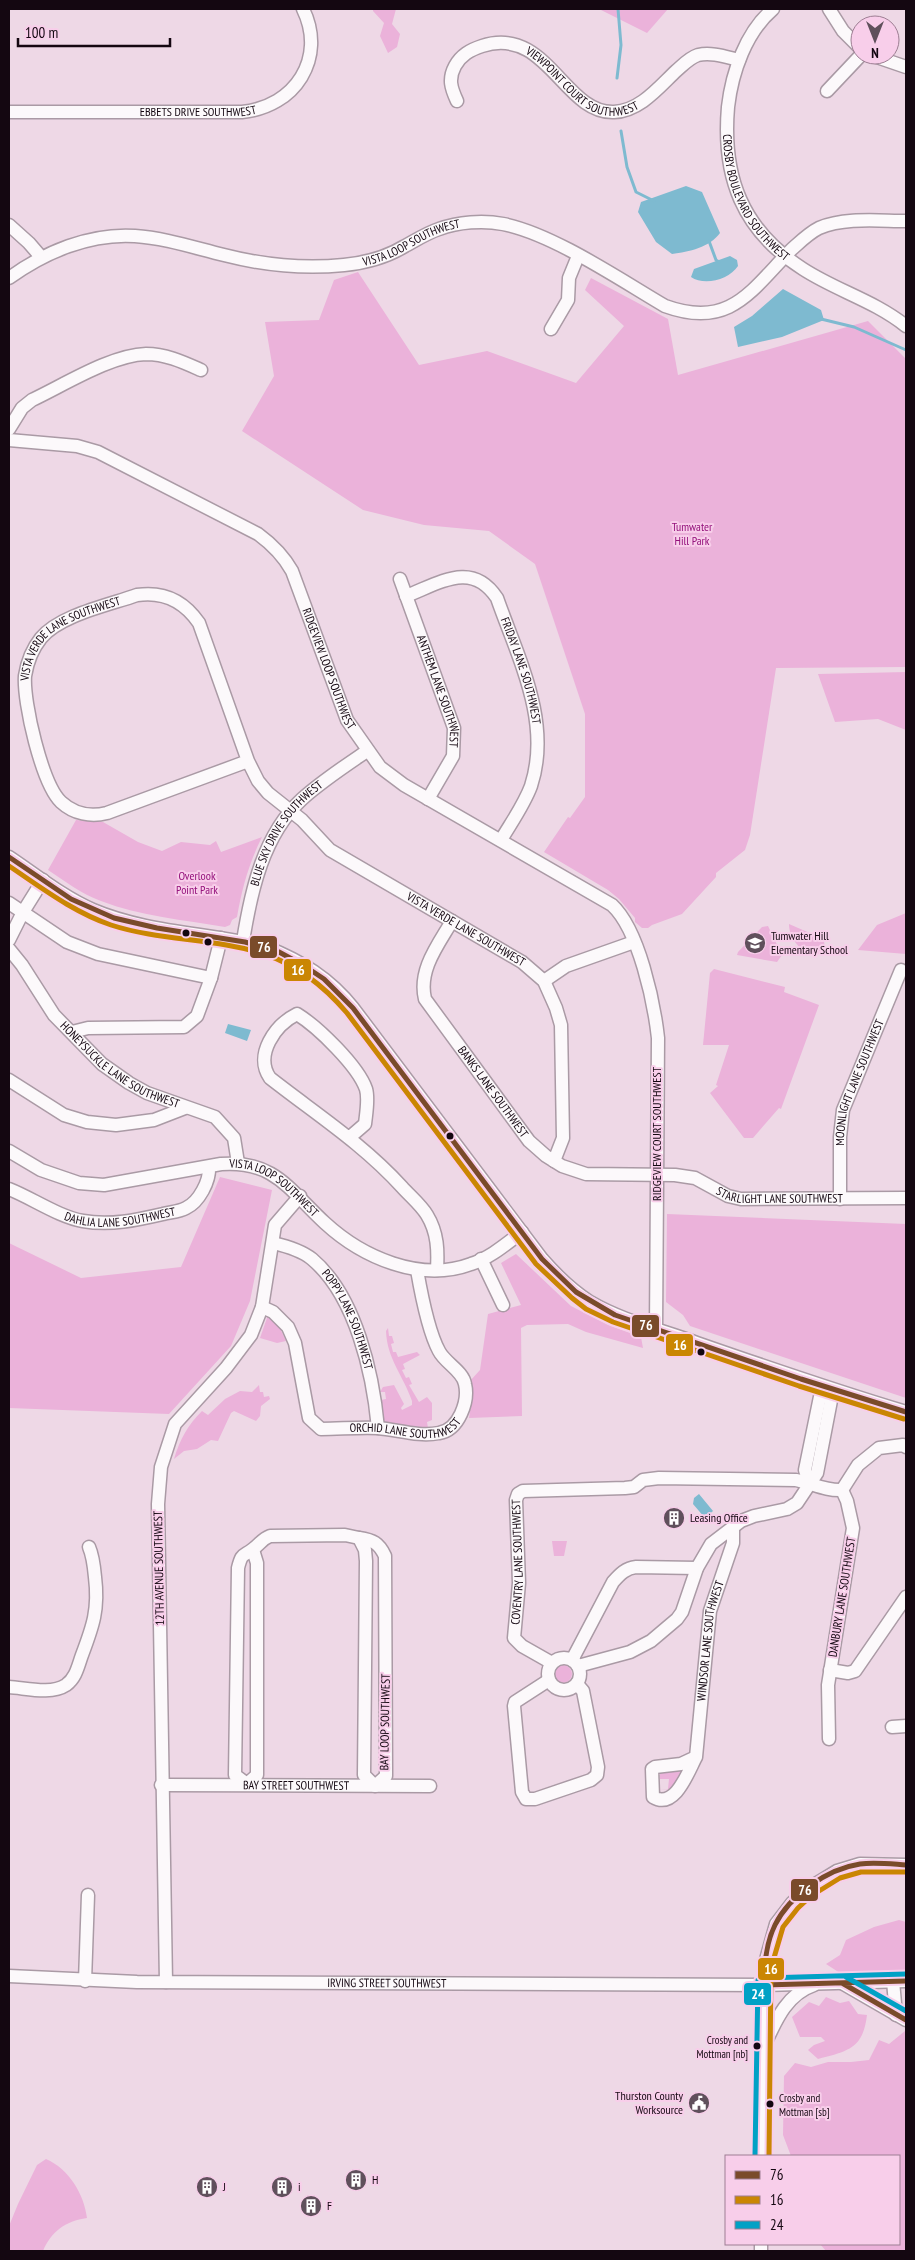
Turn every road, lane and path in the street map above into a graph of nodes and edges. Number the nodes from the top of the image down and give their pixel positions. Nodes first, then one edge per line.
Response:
1 (303, 9) edge
2 (773, 9) edge
3 (829, 9) edge
4 (850, 38) edge
5 (739, 60) junction
6 (852, 65) edge
7 (827, 91) dead end
8 (457, 101) dead end
9 (9, 112) edge
10 (906, 221) edge
11 (9, 226) edge
12 (578, 256) junction
13 (785, 256) junction
14 (41, 257) junction
15 (9, 278) edge
16 (906, 326) edge
17 (551, 328) dead end
18 (201, 370) dead end
19 (9, 429) edge
20 (9, 440) edge
21 (400, 579) dead end
22 (406, 596) junction
23 (367, 751) junction
24 (248, 760) junction
25 (428, 799) junction
26 (290, 812) junction
27 (501, 840) junction
28 (9, 857) edge
29 (43, 880) junction
30 (9, 903) edge
31 (23, 912) junction
32 (452, 921) junction
33 (221, 938) junction
34 (9, 940) edge
35 (243, 941) junction
36 (634, 942) junction
37 (9, 949) edge
38 (901, 970) dead end
39 (211, 978) junction
40 (544, 981) junction
41 (72, 1032) junction
42 (9, 1080) edge
43 (184, 1108) junction
44 (350, 1137) junction
45 (9, 1151) edge
46 (554, 1161) junction
47 (238, 1163) junction
48 (209, 1166) junction
49 (658, 1174) junction
50 (9, 1189) edge
51 (300, 1196) junction
52 (840, 1198) junction
53 (906, 1198) edge
54 (522, 1232) junction
55 (273, 1243) junction
56 (481, 1259) junction
57 (417, 1270) junction
58 (437, 1270) junction
59 (503, 1305) dead end
60 (262, 1307) junction
61 (656, 1329) junction
62 (828, 1388) junction
63 (906, 1412) edge
64 (378, 1428) junction
65 (906, 1447) edge
66 (809, 1482) junction
67 (842, 1490) junction
68 (733, 1526) junction
69 (359, 1538) junction
70 (89, 1547) dead end
71 (253, 1550) junction
72 (697, 1568) junction
73 (906, 1597) edge
74 (552, 1663) junction
75 (575, 1663) junction
76 (830, 1670) junction
77 (549, 1680) junction
78 (577, 1684) junction
79 (9, 1687) edge
80 (906, 1726) edge
81 (892, 1727) dead end
82 (829, 1739) dead end
83 (696, 1757) dead end
84 (246, 1784) junction
85 (161, 1785) junction
86 (375, 1786) junction
87 (430, 1786) dead end
88 (906, 1865) edge
89 (88, 1896) dead end
90 (9, 1976) edge
91 (85, 1981) junction
92 (897, 1981) edge
93 (166, 1982) junction
94 (821, 1983) junction
95 (842, 1983) junction
96 (764, 1985) junction
97 (896, 2015) edge
98 (762, 2049) junction
99 (762, 2155) edge

1 - 9 street, EBBETS DRIVE SOUTHWEST
2 - 5 street, CROSBY BOULEVARD SOUTHWEST
3 - 4 street
5 - 8 street, VIEWPOINT COURT SOUTHWEST
5 - 13 street, CROSBY BOULEVARD SOUTHWEST
6 - 7 street
10 - 13 street, VISTA LOOP SOUTHWEST
11 - 14 street
12 - 13 street, VISTA LOOP SOUTHWEST
12 - 14 street, VISTA LOOP SOUTHWEST
12 - 17 street
13 - 16 street, CROSBY BOULEVARD SOUTHWEST
14 - 15 street, VISTA LOOP SOUTHWEST
18 - 19 street
20 - 23 street, RIDGEVIEW LOOP SOUTHWEST
21 - 22 street, ANTHEM LANE SOUTHWEST
22 - 25 street, ANTHEM LANE SOUTHWEST
22 - 27 street, FRIDAY LANE SOUTHWEST
23 - 25 street, RIDGEVIEW LOOP SOUTHWEST
23 - 26 street, BLUE SKY DRIVE SOUTHWEST
24 - 24 street, VISTA VERDE LANE SOUTHWEST
24 - 26 street, VISTA VERDE LANE SOUTHWEST
25 - 27 street, RIDGEVIEW LOOP SOUTHWEST
26 - 32 street, VISTA VERDE LANE SOUTHWEST
26 - 35 street, BLUE SKY DRIVE SOUTHWEST
27 - 36 street, RIDGEVIEW LOOP SOUTHWEST
28 - 29 street
29 - 31 street
29 - 33 street
30 - 31 street
31 - 34 street
31 - 39 street
32 - 40 street, VISTA VERDE LANE SOUTHWEST
32 - 46 street, BANKS LANE SOUTHWEST
33 - 35 street
33 - 39 street
35 - 54 street
36 - 40 street
36 - 49 street, RIDGEVIEW COURT SOUTHWEST
37 - 41 street, HONEYSUCKLE LANE SOUTHWEST
38 - 52 street, MOONLIGHT LANE SOUTHWEST
39 - 41 street
40 - 46 street, VISTA VERDE LANE SOUTHWEST
41 - 43 street, HONEYSUCKLE LANE SOUTHWEST
42 - 43 street
43 - 47 street, HONEYSUCKLE LANE SOUTHWEST
44 - 44 street
44 - 58 street
45 - 48 street, VISTA LOOP SOUTHWEST
46 - 49 street, BANKS LANE SOUTHWEST
47 - 48 street, VISTA LOOP SOUTHWEST
47 - 51 street, VISTA LOOP SOUTHWEST
48 - 50 street, DAHLIA LANE SOUTHWEST
49 - 52 street, STARLIGHT LANE SOUTHWEST
49 - 61 street, RIDGEVIEW COURT SOUTHWEST
51 - 55 street, 12TH AVENUE SOUTHWEST
51 - 57 street, VISTA LOOP SOUTHWEST
52 - 53 street, STARLIGHT LANE SOUTHWEST
54 - 56 street, VISTA LOOP SOUTHWEST
54 - 61 street
55 - 60 street, 12TH AVENUE SOUTHWEST
55 - 64 street, POPPY LANE SOUTHWEST
56 - 58 street, VISTA LOOP SOUTHWEST
56 - 59 street
57 - 58 street, VISTA LOOP SOUTHWEST
57 - 64 street, ORCHID LANE SOUTHWEST
60 - 64 street, ORCHID LANE SOUTHWEST
60 - 85 street, 12TH AVENUE SOUTHWEST
61 - 62 street
62 - 63 street
62 - 66 street
65 - 67 street
66 - 67 street
66 - 68 street
66 - 74 street, COVENTRY LANE SOUTHWEST
67 - 76 street, DANBURY LANE SOUTHWEST
68 - 72 street
68 - 83 street, WINDSOR LANE SOUTHWEST
69 - 71 street, BAY LOOP SOUTHWEST
69 - 86 street, BAY LOOP SOUTHWEST
69 - 86 street, BAY LOOP SOUTHWEST
70 - 79 street
71 - 84 street
71 - 84 street, BAY LOOP SOUTHWEST
72 - 75 street
72 - 75 street
73 - 76 street
74 - 75 street
74 - 77 street
75 - 78 street
76 - 82 street, DANBURY LANE SOUTHWEST
77 - 78 street
77 - 78 street
80 - 81 street
84 - 85 street, BAY STREET SOUTHWEST
84 - 86 street, BAY STREET SOUTHWEST
85 - 93 street, 12TH AVENUE SOUTHWEST
86 - 87 street, BAY STREET SOUTHWEST
88 - 96 street
89 - 91 street
90 - 91 street, IRVING STREET SOUTHWEST
91 - 93 street, IRVING STREET SOUTHWEST
92 - 95 street, IRVING STREET SOUTHWEST
92 - 97 street
93 - 96 street, IRVING STREET SOUTHWEST
94 - 95 street, IRVING STREET SOUTHWEST
94 - 96 street, IRVING STREET SOUTHWEST
94 - 98 street
95 - 97 street
96 - 98 street
98 - 99 street

